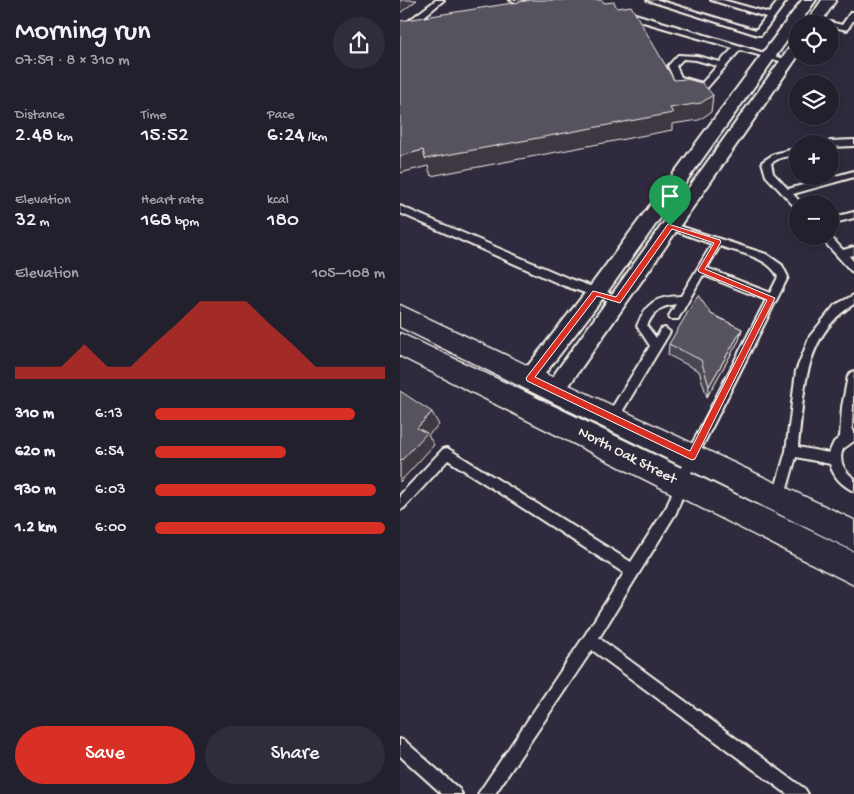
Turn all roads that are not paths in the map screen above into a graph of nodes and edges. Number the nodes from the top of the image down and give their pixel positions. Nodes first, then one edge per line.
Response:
1 (440, 0) edge
2 (514, 0) edge
3 (651, 0) edge
4 (715, 0) edge
5 (773, 0) edge
6 (810, 0) edge
7 (829, 0) edge
8 (782, 1) edge
9 (616, 11) edge
10 (524, 12) edge
11 (854, 14) edge
12 (824, 15) edge
13 (770, 16) junction
14 (839, 27) edge
15 (420, 28) edge
16 (738, 47) junction
17 (767, 56) junction
18 (789, 58) edge
19 (787, 61) junction
20 (721, 65) junction
21 (854, 143) edge
22 (839, 144) edge
23 (789, 153) edge
24 (854, 174) edge
25 (787, 192) junction
26 (790, 195) edge
27 (400, 209) edge
28 (854, 215) edge
29 (839, 219) edge
30 (670, 226) junction
31 (718, 242) junction
32 (833, 245) edge
33 (854, 251) edge
34 (842, 254) junction
35 (854, 268) edge
36 (701, 270) junction
37 (596, 293) junction
38 (772, 298) junction
39 (854, 299) edge
40 (617, 300) junction
41 (684, 300) junction
42 (400, 315) edge
43 (674, 316) dead end
44 (665, 332) dead end
45 (400, 344) edge
46 (656, 346) junction
47 (854, 376) edge
48 (530, 378) junction
49 (556, 391) junction
50 (612, 418) junction
51 (850, 437) edge
52 (792, 451) junction
53 (692, 456) junction
54 (834, 459) junction
55 (681, 484) junction
56 (854, 485) edge
57 (778, 499) junction
58 (400, 504) edge
59 (854, 536) edge
60 (854, 569) edge
61 (633, 571) junction
62 (590, 640) junction
63 (400, 746) edge
64 (454, 794) edge
65 (486, 794) edge
66 (800, 794) edge

1 - 15 lane
2 - 10 lane
3 - 13 lane
4 - 13 lane
5 - 8 lane
6 - 17 street
7 - 12 street
8 - 13 lane
9 - 16 lane
11 - 14 lane
16 - 17 lane
16 - 20 lane
17 - 19 lane
17 - 37 street
18 - 19 street
19 - 30 street
20 - 20 lane
21 - 22 lane
23 - 25 lane
24 - 25 lane
25 - 26 lane
27 - 37 lane
28 - 29 lane
30 - 31 lane
30 - 40 street
31 - 36 lane
31 - 38 lane
32 - 34 lane
33 - 34 lane
34 - 35 lane
36 - 38 lane
36 - 41 lane
37 - 40 lane
37 - 48 street
38 - 53 lane
39 - 52 lane
40 - 49 street
41 - 43 lane
41 - 46 lane
42 - 48 main road, North Oak Street
44 - 46 lane
45 - 55 main road, North Oak Street
46 - 50 lane
47 - 51 lane
48 - 49 main road, North Oak Street
49 - 50 main road, North Oak Street
50 - 53 main road, North Oak Street
51 - 54 lane
52 - 54 lane
52 - 57 lane
53 - 55 lane
53 - 57 main road, North Oak Street
54 - 56 lane
55 - 60 main road, North Oak Street
55 - 61 lane
57 - 59 main road, North Oak Street
58 - 61 lane
61 - 62 lane
62 - 65 lane
62 - 66 lane
63 - 64 lane

